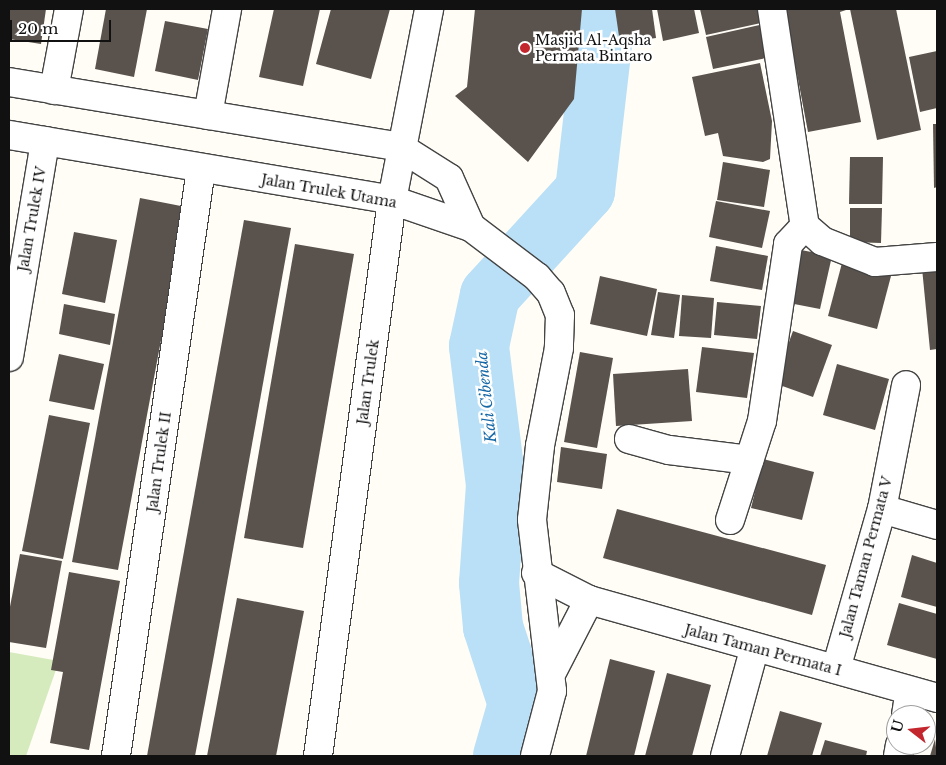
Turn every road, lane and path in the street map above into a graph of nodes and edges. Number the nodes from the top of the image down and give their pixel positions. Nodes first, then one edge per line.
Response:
1 (69, 9) edge
2 (226, 9) edge
3 (429, 9) edge
4 (772, 9) edge
5 (9, 82) edge
6 (54, 90) junction
7 (208, 115) junction
8 (9, 135) edge
9 (45, 141) junction
10 (400, 147) junction
11 (201, 169) junction
12 (392, 200) junction
13 (805, 226) junction
14 (480, 235) junction
15 (937, 257) edge
16 (9, 356) edge
17 (906, 385) dead end
18 (629, 439) dead end
19 (749, 460) junction
20 (882, 509) junction
21 (730, 520) dead end
22 (937, 525) edge
23 (536, 573) junction
24 (590, 600) junction
25 (754, 650) junction
26 (836, 669) junction
27 (552, 670) junction
28 (937, 698) edge
29 (908, 703) edge
30 (116, 756) edge
31 (318, 756) edge
32 (535, 756) edge
33 (725, 756) edge

1 - 6 street
2 - 7 street
3 - 10 street, Jalan Trulek
4 - 13 street
5 - 6 street
6 - 7 street
7 - 10 street
8 - 9 street, Jalan Trulek Utama
9 - 11 street, Jalan Trulek Utama
9 - 16 street, Jalan Trulek IV
10 - 12 street, Jalan Trulek
10 - 14 street
11 - 12 street, Jalan Trulek Utama
11 - 30 street, Jalan Trulek II
12 - 14 street, Jalan Trulek Utama
12 - 31 street, Jalan Trulek
13 - 15 street
13 - 19 street
14 - 23 street
17 - 20 street, Jalan Taman Permata V
18 - 19 street
19 - 21 street
20 - 22 street
20 - 26 street, Jalan Taman Permata V
23 - 24 street, Jalan Taman Permata I
23 - 27 street
24 - 25 street, Jalan Taman Permata I
24 - 27 street
25 - 26 street, Jalan Taman Permata I
25 - 33 street
26 - 29 street, Jalan Taman Permata I
27 - 32 street
28 - 29 street, Jalan Taman Permata I

